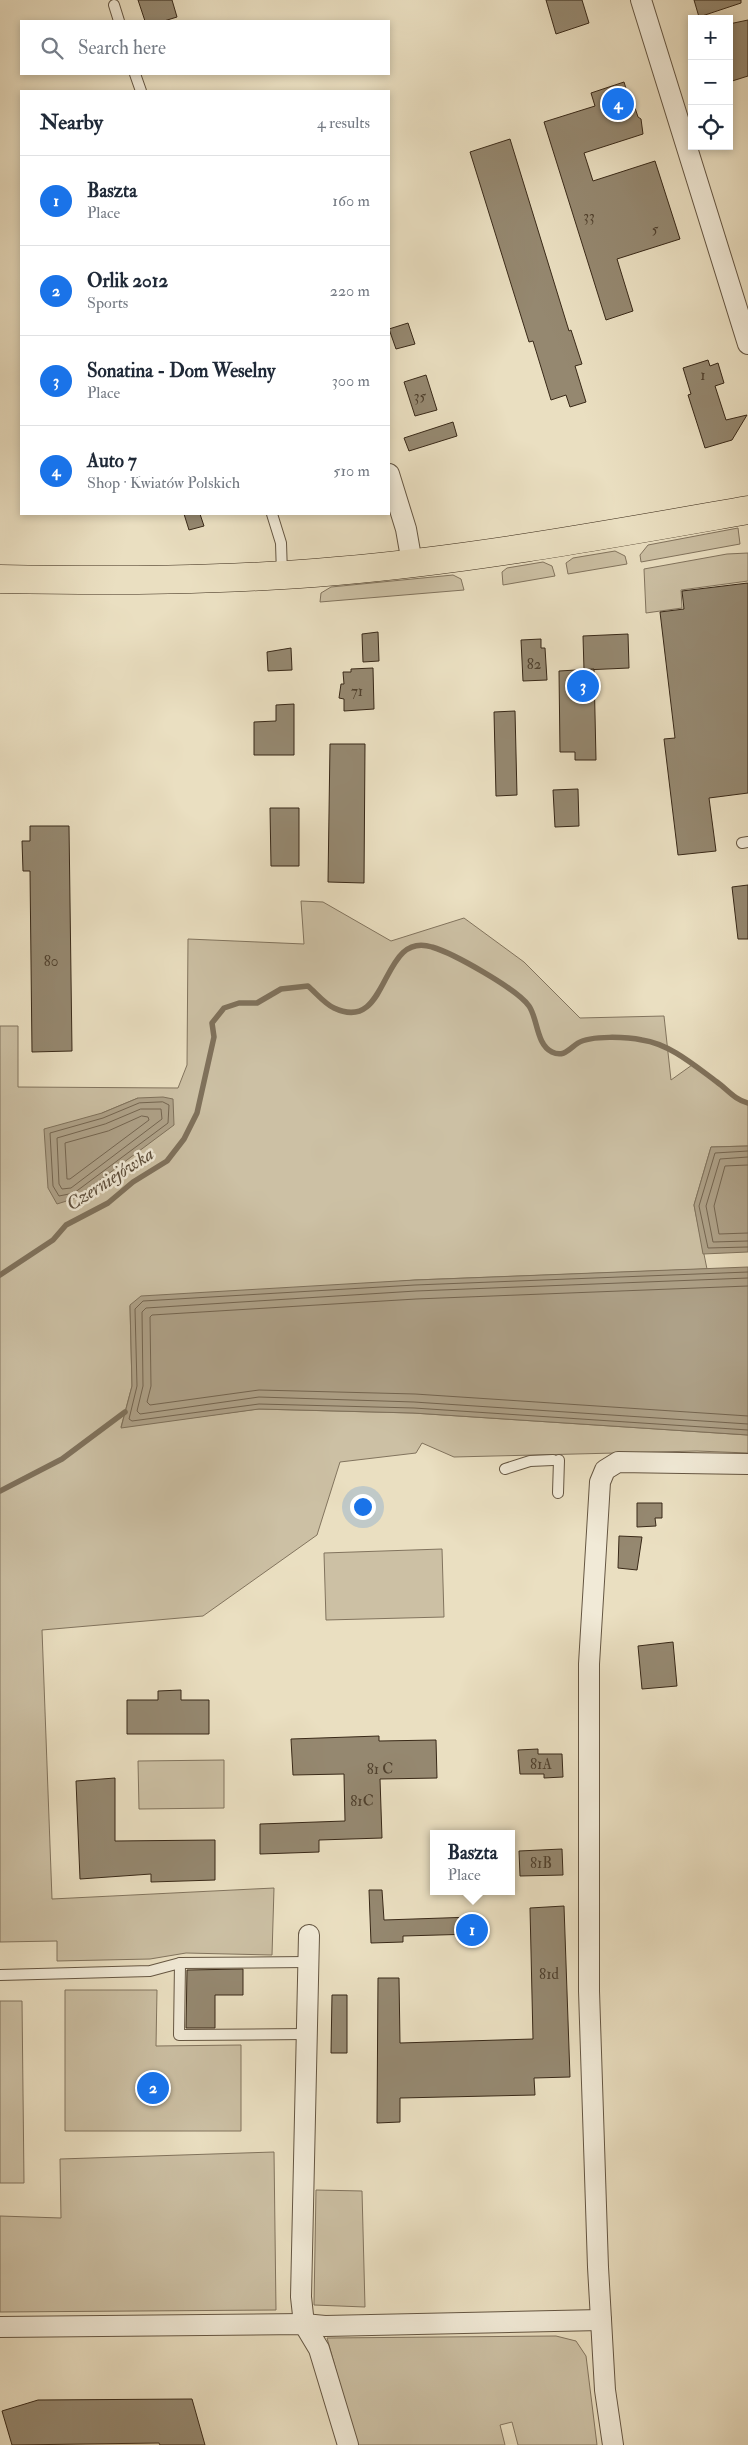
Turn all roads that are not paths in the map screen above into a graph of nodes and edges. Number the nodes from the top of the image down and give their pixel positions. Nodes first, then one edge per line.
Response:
1 (641, 0) edge
2 (114, 5) dead end
3 (119, 20) edge
4 (136, 75) edge
5 (141, 90) edge
6 (744, 321) edge
7 (748, 344) edge
8 (390, 477) edge
9 (748, 510) edge
10 (272, 515) edge
11 (412, 563) junction
12 (282, 575) junction
13 (0, 579) edge
14 (748, 1464) edge
15 (504, 1469) dead end
16 (558, 1493) dead end
17 (309, 1935) dead end
18 (307, 1962) junction
19 (180, 1963) junction
20 (0, 1975) edge
21 (306, 2034) junction
22 (601, 2320) junction
23 (304, 2324) junction
24 (0, 2327) edge
25 (348, 2445) edge
26 (613, 2445) edge

1 - 6 street
2 - 3 lane
4 - 5 lane
6 - 7 street
8 - 11 street
9 - 11 main road
10 - 12 lane
11 - 12 main road
12 - 13 main road
14 - 22 street
15 - 16 lane
17 - 18 street
18 - 19 lane
18 - 21 street
19 - 20 lane
19 - 21 lane
21 - 23 street
22 - 23 street
22 - 26 street
23 - 24 street
23 - 25 street

